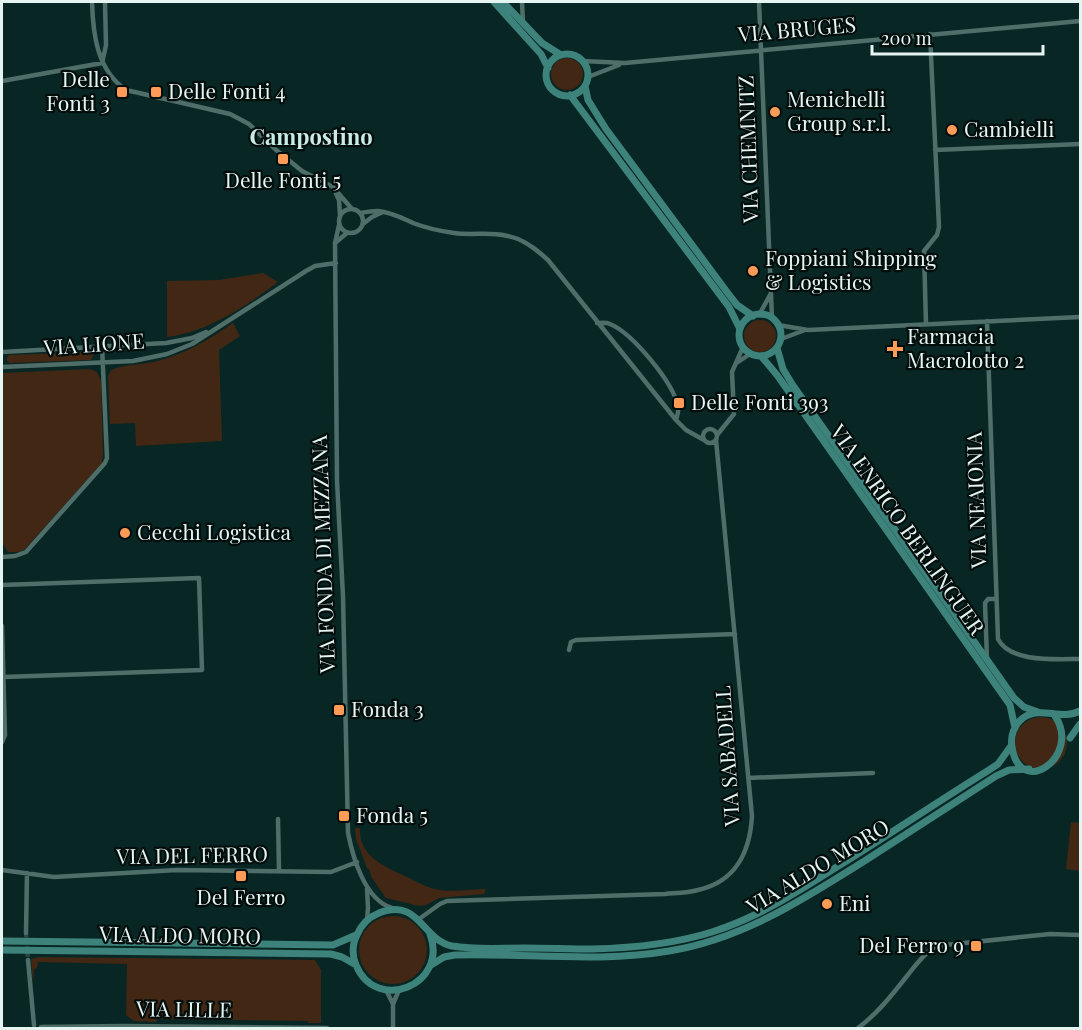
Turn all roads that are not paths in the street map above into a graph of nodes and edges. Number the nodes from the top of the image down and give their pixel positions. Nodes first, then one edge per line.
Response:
1 (92, 2) edge
2 (105, 2) edge
3 (494, 2) edge
4 (504, 2) edge
5 (522, 2) edge
6 (759, 2) edge
7 (1080, 21) edge
8 (523, 23) junction
9 (930, 34) junction
10 (761, 50) junction
11 (561, 55) junction
12 (583, 61) junction
13 (102, 63) junction
14 (625, 63) junction
15 (548, 68) junction
16 (588, 77) junction
17 (2, 81) edge
18 (585, 86) junction
19 (570, 95) junction
20 (1080, 144) edge
21 (936, 150) junction
22 (333, 187) junction
23 (352, 209) junction
24 (383, 212) junction
25 (360, 213) junction
26 (340, 215) junction
27 (363, 224) junction
28 (339, 225) junction
29 (347, 233) junction
30 (335, 243) junction
31 (336, 263) junction
32 (770, 295) junction
33 (756, 315) junction
34 (1080, 317) edge
35 (772, 318) junction
36 (987, 321) junction
37 (597, 323) junction
38 (926, 324) junction
39 (778, 325) junction
40 (217, 328) junction
41 (740, 329) junction
42 (808, 330) junction
43 (781, 339) junction
44 (102, 346) junction
45 (743, 348) junction
46 (777, 348) junction
47 (2, 352) edge
48 (750, 354) junction
49 (761, 356) junction
50 (736, 363) junction
51 (103, 364) junction
52 (2, 367) edge
53 (676, 420) junction
54 (715, 435) junction
55 (706, 439) junction
56 (716, 453) junction
57 (2, 558) edge
58 (2, 585) edge
59 (996, 599) junction
60 (2, 626) edge
61 (735, 634) junction
62 (569, 650) dead end
63 (987, 659) junction
64 (1080, 659) edge
65 (4, 677) junction
66 (1080, 711) edge
67 (1038, 712) junction
68 (1055, 716) junction
69 (1080, 724) edge
70 (1014, 728) junction
71 (1070, 738) junction
72 (2, 742) edge
73 (1011, 746) junction
74 (1070, 748) dead end
75 (1062, 762) dead end
76 (1029, 769) junction
77 (873, 773) dead end
78 (748, 778) junction
79 (278, 819) dead end
80 (357, 862) junction
81 (2, 870) edge
82 (279, 870) junction
83 (27, 873) junction
84 (366, 885) junction
85 (401, 911) junction
86 (419, 919) junction
87 (367, 920) junction
88 (26, 933) tunnel mouth
89 (430, 934) junction
90 (356, 935) junction
91 (1080, 935) edge
92 (2, 941) edge
93 (2, 950) edge
94 (28, 960) tunnel mouth
95 (356, 965) junction
96 (431, 965) junction
97 (386, 990) junction
98 (399, 990) junction
99 (393, 1004) junction
100 (33, 1027) edge
101 (123, 1027) edge
102 (41, 1028) edge
103 (327, 1029) edge
104 (393, 1029) edge
105 (858, 1029) edge

1 - 13 street
2 - 13 street
3 - 15 main road
4 - 8 main road
5 - 8 street
6 - 10 street, VIA CHEMNITZ
7 - 9 street, VIA BRUGES
8 - 11 main road
9 - 10 street, VIA BRUGES
9 - 21 street
10 - 14 street, VIA BRUGES
10 - 32 street, VIA CHEMNITZ
11 - 12 main road
11 - 15 main road
12 - 14 street, VIA BRUGES
12 - 16 main road
13 - 17 street
13 - 22 street
14 - 16 street, VIA BRUGES
15 - 19 main road
16 - 18 main road
18 - 19 main road
18 - 33 main road
19 - 41 main road
20 - 21 street
21 - 38 street
22 - 23 street
22 - 26 street
23 - 25 street
23 - 26 street
24 - 25 street
24 - 27 street
24 - 37 street
25 - 27 street
26 - 28 street
27 - 29 street
28 - 29 street
28 - 30 street, VIA FONDA DI MEZZANA
29 - 30 street
30 - 31 street, VIA FONDA DI MEZZANA
31 - 40 street, VIA LIONE
31 - 80 street, VIA FONDA DI MEZZANA
32 - 33 street, VIA CHEMNITZ
32 - 35 street, VIA CHEMNITZ
33 - 35 main road
33 - 41 main road
34 - 36 street
35 - 39 main road
36 - 38 street
36 - 59 street, VIA NEAIONIA
37 - 53 street
37 - 53 street
38 - 42 street
39 - 42 street
39 - 43 main road
40 - 44 street, VIA LIONE
40 - 51 street, VIA LIONE
41 - 45 main road
42 - 43 street
43 - 46 main road
44 - 47 street, VIA LIONE
44 - 51 street
45 - 48 main road
45 - 50 street
46 - 49 main road
46 - 63 main road, VIA ENRICO BERLINGUER
48 - 49 main road
48 - 50 street
49 - 70 main road, VIA ENRICO BERLINGUER
50 - 54 street
51 - 52 street, VIA LIONE
51 - 57 street
53 - 55 street
54 - 55 street
54 - 55 street
54 - 56 street, VIA SABADELL
55 - 56 street
56 - 61 street, VIA SABADELL
58 - 65 street
59 - 63 street
59 - 64 street, VIA NEAIONIA
60 - 65 street
61 - 62 street
61 - 78 street, VIA SABADELL
63 - 67 main road, VIA ENRICO BERLINGUER
65 - 72 street
66 - 68 main road
67 - 68 main road, VIA ENRICO BERLINGUER
67 - 70 main road
68 - 71 main road
69 - 71 main road
70 - 73 main road
71 - 74 main road
73 - 76 main road
73 - 89 main road, VIA ALDO MORO
75 - 76 main road, VIA ALDO MORO
76 - 96 main road, VIA ALDO MORO
77 - 78 street
78 - 86 street, VIA SABADELL
79 - 82 street
80 - 82 street, VIA DEL FERRO
80 - 84 street
81 - 83 street, VIA DEL FERRO
82 - 83 street, VIA DEL FERRO
83 - 88 street
84 - 85 street
84 - 87 street
85 - 86 main road, VIA ALDO MORO
85 - 87 main road
86 - 89 main road, VIA ALDO MORO
87 - 90 main road
89 - 96 main road
90 - 92 main road, VIA ALDO MORO
90 - 95 main road
91 - 105 street
93 - 95 main road, VIA ALDO MORO
94 - 100 street
95 - 97 main road, VIA ALDO MORO
96 - 98 main road, VIA ALDO MORO
97 - 98 main road
97 - 99 street
98 - 99 street
99 - 104 street
100 - 102 street, VIA LILLE
101 - 102 street, VIA LILLE
101 - 103 street, VIA LILLE

